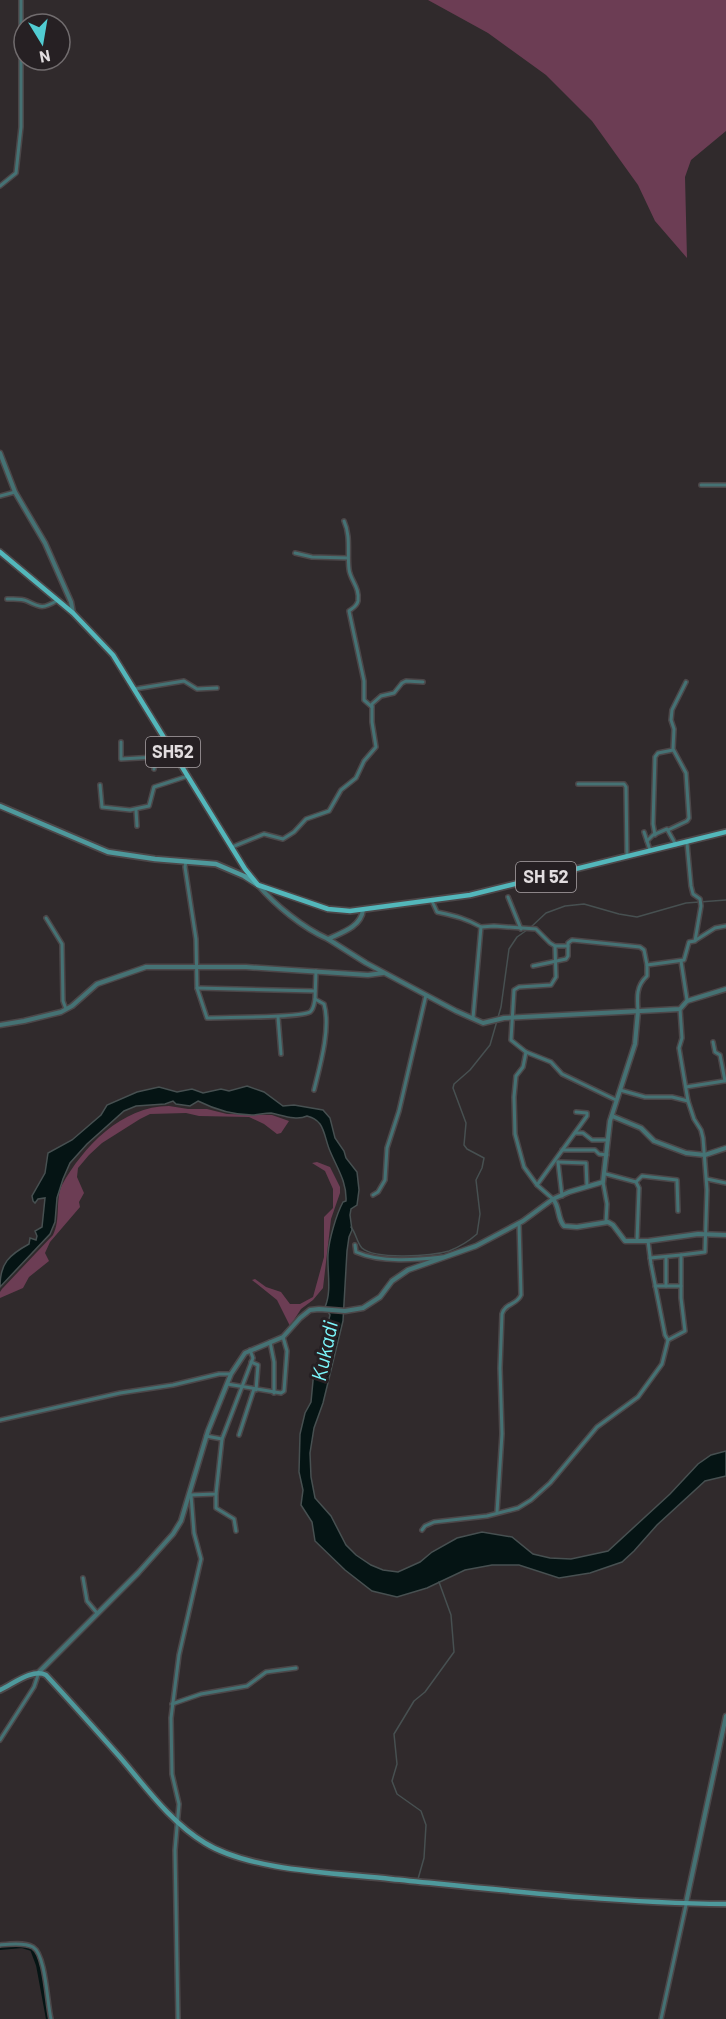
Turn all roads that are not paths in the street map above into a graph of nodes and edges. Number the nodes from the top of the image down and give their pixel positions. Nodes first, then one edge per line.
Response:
1 (21, 0) edge
2 (0, 186) edge
3 (0, 453) edge
4 (701, 485) dead end
5 (726, 485) edge
6 (15, 492) junction
7 (0, 496) edge
8 (344, 521) dead end
9 (0, 552) edge
10 (295, 553) dead end
11 (348, 558) junction
12 (7, 599) dead end
13 (58, 600) junction
14 (73, 613) junction
15 (423, 682) dead end
16 (686, 682) dead end
17 (217, 688) dead end
18 (134, 689) junction
19 (372, 707) junction
20 (121, 742) dead end
21 (673, 750) junction
22 (176, 756) junction
23 (156, 757) junction
24 (154, 769) dead end
25 (188, 776) junction
26 (578, 784) dead end
27 (100, 785) dead end
28 (0, 806) edge
29 (136, 809) junction
30 (137, 826) dead end
31 (668, 830) junction
32 (644, 832) dead end
33 (726, 832) edge
34 (654, 834) junction
35 (647, 841) junction
36 (687, 843) junction
37 (676, 845) junction
38 (232, 847) junction
39 (650, 852) junction
40 (627, 857) junction
41 (186, 861) junction
42 (258, 885) junction
43 (508, 897) dead end
44 (432, 901) junction
45 (363, 910) junction
46 (46, 918) dead end
47 (726, 926) edge
48 (481, 927) junction
49 (521, 929) junction
50 (328, 939) junction
51 (695, 941) junction
52 (555, 946) junction
53 (568, 946) junction
54 (681, 961) junction
55 (556, 962) junction
56 (647, 965) junction
57 (533, 966) dead end
58 (196, 967) junction
59 (316, 971) junction
60 (384, 972) junction
61 (197, 988) junction
62 (726, 989) edge
63 (315, 992) junction
64 (426, 995) junction
65 (315, 999) junction
66 (687, 1001) junction
67 (66, 1009) junction
68 (680, 1009) junction
69 (638, 1011) junction
70 (278, 1017) junction
71 (473, 1018) junction
72 (513, 1018) junction
73 (0, 1024) edge
74 (713, 1042) dead end
75 (526, 1052) junction
76 (281, 1054) dead end
77 (725, 1081) edge
78 (686, 1088) junction
79 (315, 1090) dead end
80 (620, 1090) junction
81 (616, 1100) junction
82 (688, 1101) junction
83 (576, 1112) dead end
84 (612, 1116) junction
85 (574, 1133) junction
86 (608, 1140) junction
87 (726, 1148) edge
88 (562, 1150) junction
89 (557, 1155) junction
90 (607, 1155) junction
91 (705, 1155) junction
92 (558, 1162) junction
93 (606, 1174) junction
94 (707, 1179) junction
95 (603, 1182) junction
96 (636, 1182) junction
97 (726, 1183) edge
98 (537, 1185) junction
99 (587, 1186) junction
100 (373, 1195) dead end
101 (562, 1196) junction
102 (553, 1199) junction
103 (678, 1211) dead end
104 (606, 1222) junction
105 (519, 1223) junction
106 (705, 1234) junction
107 (726, 1235) edge
108 (648, 1241) junction
109 (637, 1242) junction
110 (355, 1245) dead end
111 (450, 1255) junction
112 (681, 1255) junction
113 (666, 1257) junction
114 (650, 1258) junction
115 (656, 1286) junction
116 (666, 1286) junction
117 (681, 1286) junction
118 (282, 1337) junction
119 (668, 1340) junction
120 (270, 1342) junction
121 (250, 1350) junction
122 (252, 1362) junction
123 (231, 1374) junction
124 (227, 1384) junction
125 (242, 1388) junction
126 (255, 1390) junction
127 (274, 1393) junction
128 (0, 1420) edge
129 (239, 1435) dead end
130 (206, 1436) junction
131 (222, 1439) junction
132 (216, 1494) junction
133 (190, 1495) junction
134 (497, 1512) junction
135 (422, 1530) dead end
136 (236, 1531) dead end
137 (83, 1578) dead end
138 (98, 1613) junction
139 (296, 1668) dead end
140 (39, 1672) junction
141 (0, 1690) edge
142 (172, 1704) junction
143 (726, 1716) edge
144 (0, 1740) edge
145 (178, 1822) junction
146 (726, 1904) edge
147 (686, 1905) junction
148 (0, 1945) edge
149 (51, 2019) edge
150 (178, 2019) edge
151 (661, 2019) edge

1 - 2 street
3 - 6 street
4 - 5 street
6 - 7 street
6 - 14 street
8 - 11 street
9 - 13 main road, SH52
10 - 11 street
11 - 19 street
12 - 13 street
13 - 14 main road, SH52
14 - 18 main road, SH52
15 - 19 street
16 - 21 street
17 - 18 street
18 - 22 main road, SH52
19 - 38 street
20 - 23 street
21 - 31 street
21 - 34 street
22 - 23 street
22 - 25 main road, SH52
23 - 24 street
25 - 29 street
25 - 38 main road, SH52
26 - 40 street
27 - 29 street
28 - 41 main road
29 - 30 street
31 - 34 street
31 - 37 street
32 - 35 street
33 - 36 main road, SH 52
34 - 35 street
35 - 39 street
36 - 37 main road, SH 52
36 - 51 street
37 - 39 main road, SH 52
38 - 42 main road, SH52
39 - 40 main road, SH 52
40 - 44 main road, SH 52
41 - 42 main road
41 - 58 street
42 - 45 main road
42 - 50 street
43 - 49 street
44 - 45 main road, SH 52
44 - 48 street
45 - 50 street
46 - 67 street
47 - 51 street
48 - 49 street
48 - 71 street
49 - 52 street
50 - 60 street
51 - 54 street
52 - 53 street
52 - 55 street
53 - 55 street
53 - 56 street
54 - 56 street
54 - 66 street
55 - 57 street
55 - 72 street
56 - 69 street
58 - 59 street
58 - 61 street
58 - 67 street
59 - 60 street
59 - 63 street
60 - 64 street
61 - 63 street
61 - 70 street
62 - 66 street
63 - 65 street
64 - 71 street
64 - 100 street
65 - 70 street
65 - 79 street
66 - 68 street
67 - 73 street
68 - 69 street
68 - 78 street
69 - 72 street
69 - 80 street
70 - 76 street
71 - 72 street
72 - 75 street
74 - 77 street
75 - 81 street
75 - 98 street
77 - 78 street
78 - 82 street
80 - 81 street
80 - 82 street
81 - 84 street
82 - 91 street
83 - 85 street
84 - 86 street
84 - 91 street
85 - 86 street
85 - 88 street
86 - 90 street
87 - 91 street
88 - 89 street
88 - 90 street
89 - 92 street
89 - 98 street
90 - 93 street
91 - 94 street
92 - 99 street
92 - 101 street
93 - 95 street
93 - 96 street
94 - 97 street
94 - 106 street
95 - 99 street
95 - 104 street
96 - 103 street
96 - 109 street
98 - 102 street
99 - 101 street
101 - 102 street
102 - 104 street
102 - 105 street
104 - 109 street
105 - 111 street
105 - 134 street
106 - 107 street
106 - 108 street
106 - 112 street
108 - 109 street
108 - 114 street
110 - 111 street
111 - 118 street
112 - 113 street
112 - 117 street
113 - 114 street
113 - 116 street
114 - 115 street
115 - 116 street
115 - 119 street
116 - 117 street
117 - 119 street
118 - 120 street
118 - 127 street
119 - 134 street
120 - 121 street
120 - 127 street
121 - 122 street
121 - 123 street
122 - 125 street
122 - 126 street
123 - 124 street
123 - 128 street
124 - 125 street
124 - 130 street
125 - 126 street
125 - 131 street
126 - 127 street
126 - 129 street
130 - 131 street
130 - 133 street
131 - 132 street
132 - 133 street
132 - 136 street
133 - 138 street
133 - 142 street
134 - 135 street
137 - 138 street
138 - 140 street
139 - 142 street
140 - 141 main road
140 - 144 street
140 - 145 main road
142 - 145 street
143 - 147 street
145 - 147 main road
145 - 150 street
146 - 147 main road
147 - 151 street
148 - 149 street

